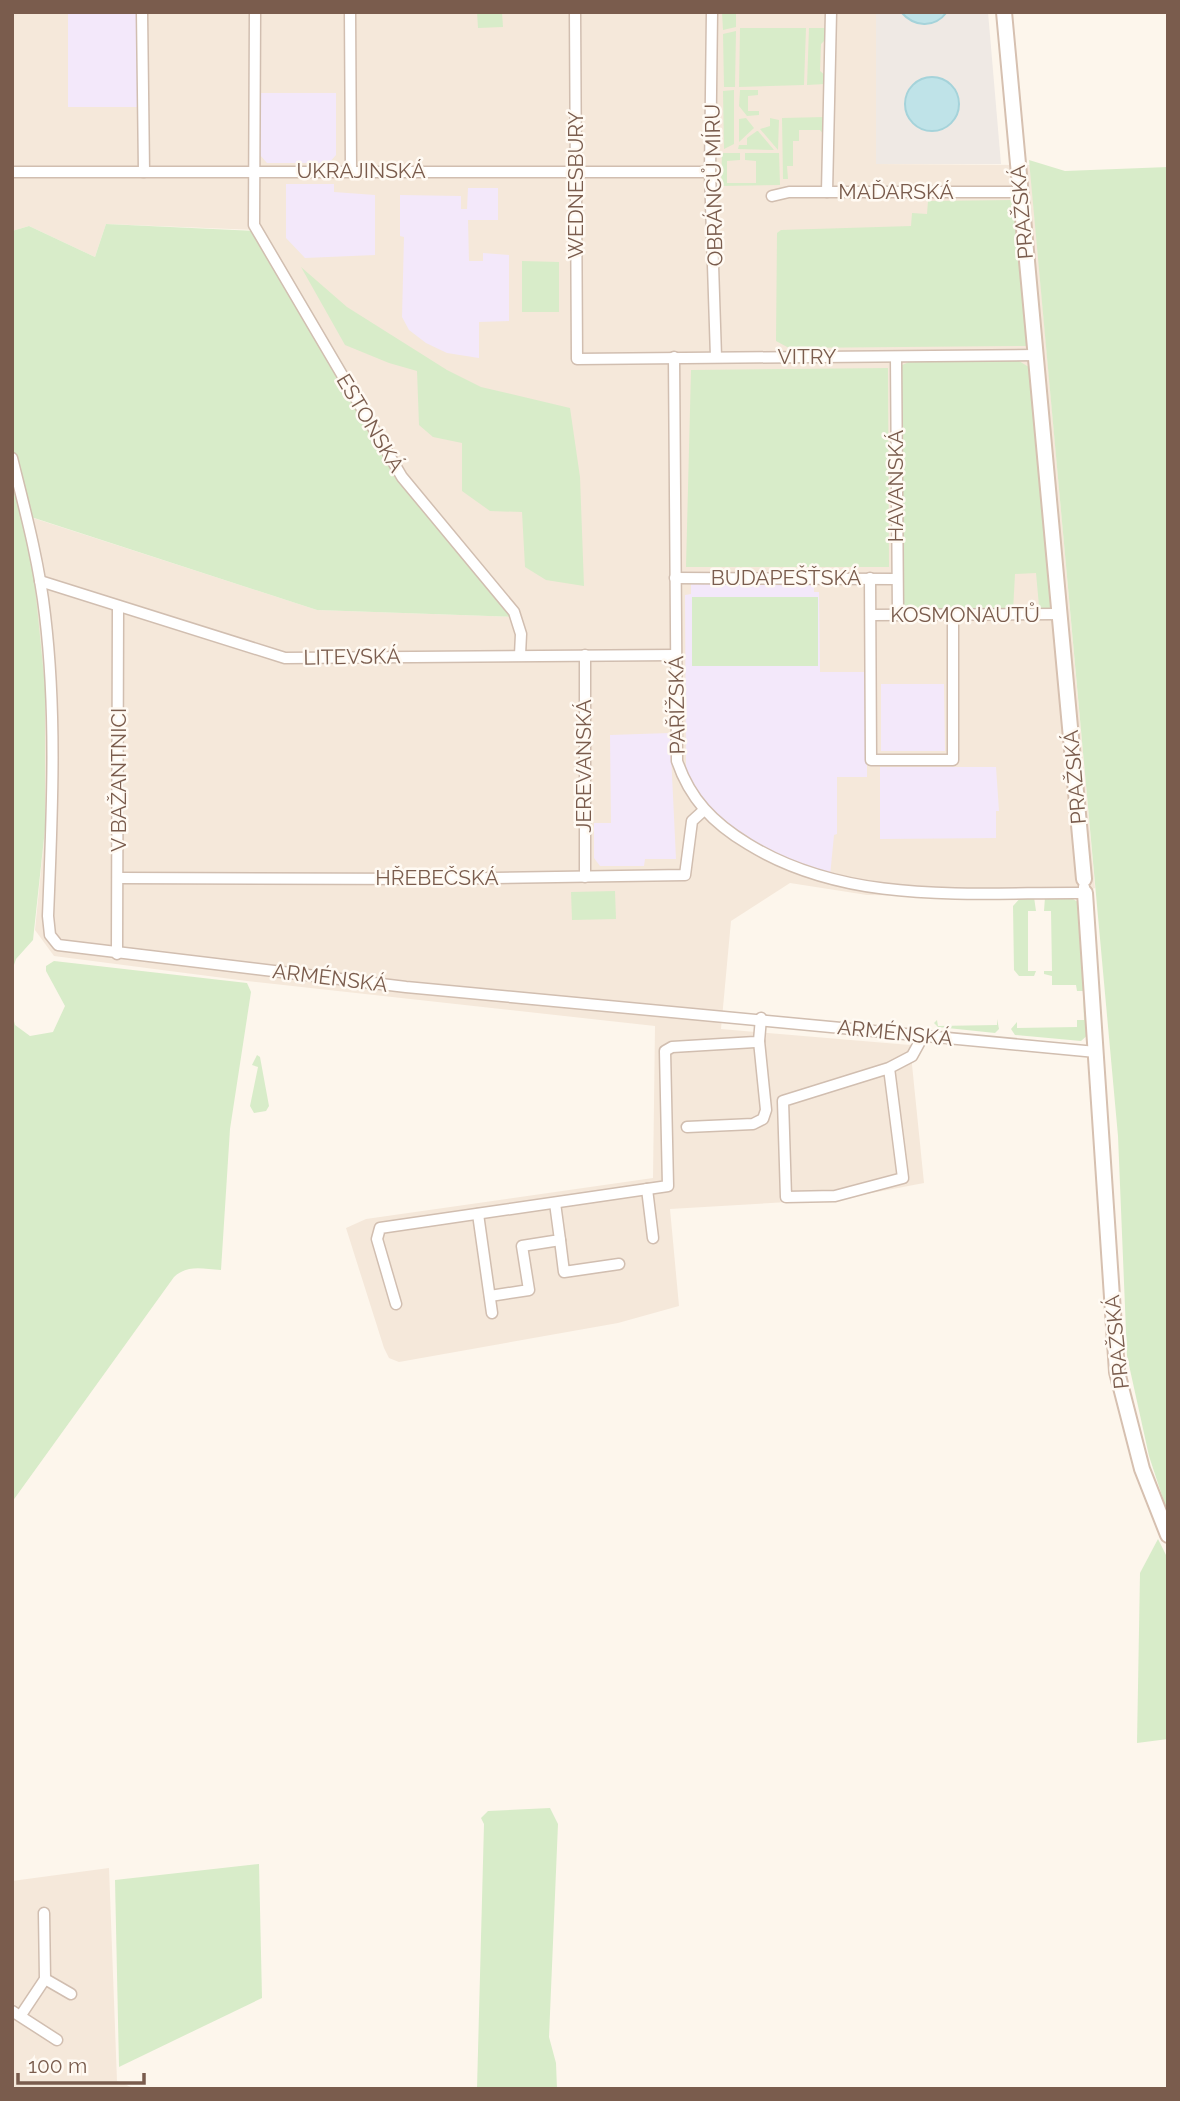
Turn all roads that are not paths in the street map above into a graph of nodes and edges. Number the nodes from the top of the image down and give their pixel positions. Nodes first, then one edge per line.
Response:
1 (142, 12) edge
2 (255, 12) edge
3 (350, 12) edge
4 (575, 12) edge
5 (712, 12) edge
6 (831, 12) edge
7 (1004, 12) edge
8 (351, 171) junction
9 (575, 171) junction
10 (12, 172) edge
11 (144, 172) junction
12 (255, 172) junction
13 (710, 172) junction
14 (827, 192) junction
15 (1020, 192) junction
16 (772, 196) dead end
17 (1036, 355) junction
18 (716, 357) junction
19 (896, 357) junction
20 (674, 358) junction
21 (578, 359) joint
22 (12, 458) edge
23 (675, 578) junction
24 (870, 578) junction
25 (896, 579) junction
26 (40, 581) junction
27 (118, 606) junction
28 (1060, 614) junction
29 (871, 615) junction
30 (898, 615) junction
31 (953, 615) junction
32 (520, 655) junction
33 (584, 655) junction
34 (676, 656) junction
35 (703, 811) junction
36 (585, 877) junction
37 (119, 878) junction
38 (1084, 886) junction
39 (117, 954) junction
40 (761, 1018) junction
41 (923, 1035) junction
42 (759, 1041) junction
43 (1096, 1052) junction
44 (889, 1068) junction
45 (687, 1127) dead end
46 (647, 1189) junction
47 (555, 1203) junction
48 (478, 1214) junction
49 (653, 1238) dead end
50 (560, 1240) junction
51 (619, 1264) dead end
52 (490, 1296) junction
53 (397, 1304) dead end
54 (492, 1313) dead end
55 (1168, 1535) edge
56 (44, 1913) dead end
57 (45, 1979) junction
58 (71, 1994) dead end
59 (16, 2013) edge
60 (57, 2040) dead end

1 - 11 street
2 - 12 street, ESTONSKÁ
3 - 8 street
4 - 9 street, WEDNESBURY
5 - 13 street, OBRÁNCŮ MÍRU
6 - 14 street
7 - 15 street, PRAŽSKÁ
8 - 9 street, UKRAJINSKÁ
8 - 12 street, UKRAJINSKÁ
9 - 13 street, UKRAJINSKÁ
9 - 21 street, WEDNESBURY
10 - 11 street, UKRAJINSKÁ
11 - 12 street, UKRAJINSKÁ
12 - 32 street, ESTONSKÁ
13 - 18 street, OBRÁNCŮ MÍRU
14 - 15 street, MAĎARSKÁ
14 - 16 street, MAĎARSKÁ
15 - 17 street, PRAŽSKÁ
17 - 19 street, VITRY
17 - 28 street, PRAŽSKÁ
18 - 19 street, VITRY
18 - 20 street, VITRY
19 - 25 street, HAVANSKÁ
20 - 21 street, VITRY
20 - 23 street, PAŘÍŽSKÁ
22 - 26 street, ARMÉNSKÁ
23 - 24 street, BUDAPEŠŤSKÁ
23 - 34 street, PAŘÍŽSKÁ
24 - 25 street, BUDAPEŠŤSKÁ
24 - 29 street
25 - 30 street, HAVANSKÁ
26 - 27 street, LITEVSKÁ
26 - 39 street, ARMÉNSKÁ
27 - 32 street, LITEVSKÁ
27 - 37 street, V BAŽANTNICI
28 - 31 street, KOSMONAUTŮ
28 - 38 street, PRAŽSKÁ
29 - 30 street, KOSMONAUTŮ
29 - 31 street
30 - 31 street, KOSMONAUTŮ
32 - 33 street, LITEVSKÁ
33 - 34 street, LITEVSKÁ
33 - 36 street, JEREVANSKÁ
34 - 35 street, PAŘÍŽSKÁ
35 - 36 street, HŘEBEČSKÁ
35 - 38 street, PAŘÍŽSKÁ
36 - 37 street, HŘEBEČSKÁ
37 - 39 street, V BAŽANTNICI
38 - 43 street, PRAŽSKÁ
39 - 40 street, ARMÉNSKÁ
40 - 41 street, ARMÉNSKÁ
40 - 42 street
41 - 43 street, ARMÉNSKÁ
41 - 44 street
42 - 45 street
42 - 46 street
43 - 55 street, PRAŽSKÁ
44 - 44 street
46 - 47 street
46 - 49 street
47 - 48 street
47 - 50 street
48 - 52 street
48 - 53 street
50 - 51 street
50 - 52 street
52 - 54 street
56 - 57 street
57 - 58 street
57 - 59 street
59 - 60 street

